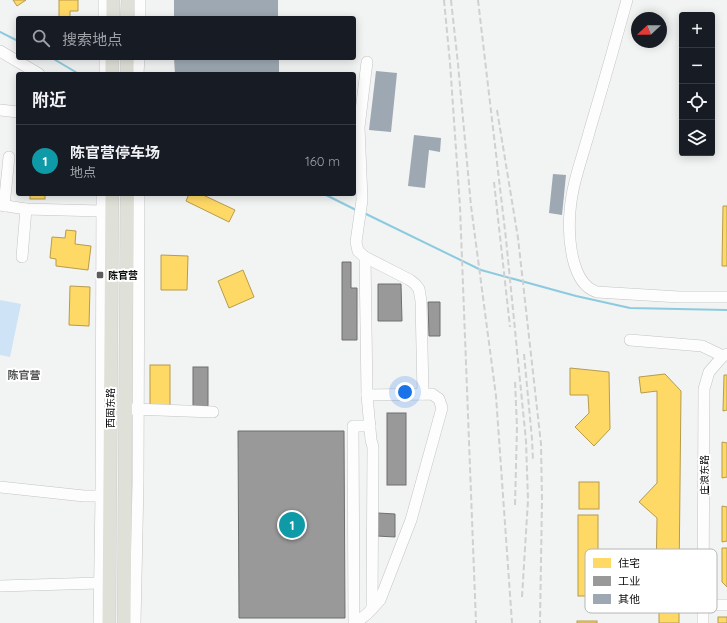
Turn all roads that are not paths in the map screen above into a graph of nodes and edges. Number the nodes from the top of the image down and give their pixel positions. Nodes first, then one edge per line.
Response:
1 (104, 0) edge
2 (113, 0) edge
3 (128, 0) edge
4 (140, 0) edge
5 (627, 0) edge
6 (104, 16) edge
7 (113, 16) edge
8 (127, 16) edge
9 (140, 16) edge
10 (0, 51) edge
11 (127, 60) edge
12 (138, 60) edge
13 (367, 62) dead end
14 (109, 67) edge
15 (36, 72) edge
16 (124, 72) edge
17 (130, 72) edge
18 (131, 72) edge
19 (0, 110) edge
20 (16, 112) edge
21 (9, 157) dead end
22 (102, 196) edge
23 (112, 196) edge
24 (127, 196) edge
25 (139, 196) edge
26 (2, 205) edge
27 (26, 209) junction
28 (101, 211) junction
29 (22, 257) dead end
30 (365, 257) junction
31 (727, 297) edge
32 (630, 340) dead end
33 (725, 355) edge
34 (422, 394) junction
35 (367, 395) junction
36 (125, 409) junction
37 (139, 409) junction
38 (213, 412) dead end
39 (370, 426) junction
40 (0, 486) edge
41 (105, 496) junction
42 (703, 549) edge
43 (99, 583) junction
44 (0, 586) edge
45 (372, 609) junction
46 (99, 623) edge
47 (109, 623) edge
48 (124, 623) edge
49 (135, 623) edge
50 (355, 623) edge

1 - 6 street
2 - 7 main road
3 - 8 main road
4 - 9 street
5 - 31 street
10 - 15 street
11 - 17 main road
12 - 18 street
13 - 30 street
14 - 16 street
19 - 20 street
21 - 26 street
22 - 28 street
23 - 41 main road, 西固东路
24 - 36 main road, 西固东路
25 - 37 street
26 - 27 street
27 - 28 street
27 - 29 street
28 - 41 street
30 - 34 street
30 - 35 street
32 - 33 street
33 - 42 street, 庄浪东路
34 - 35 street
34 - 45 street
35 - 39 street
36 - 37 street
36 - 48 main road, 西固东路
37 - 38 street
37 - 49 street
39 - 45 street
39 - 50 street
40 - 41 street
41 - 43 street
41 - 47 main road, 西固东路
43 - 44 street
43 - 46 street
45 - 50 street

